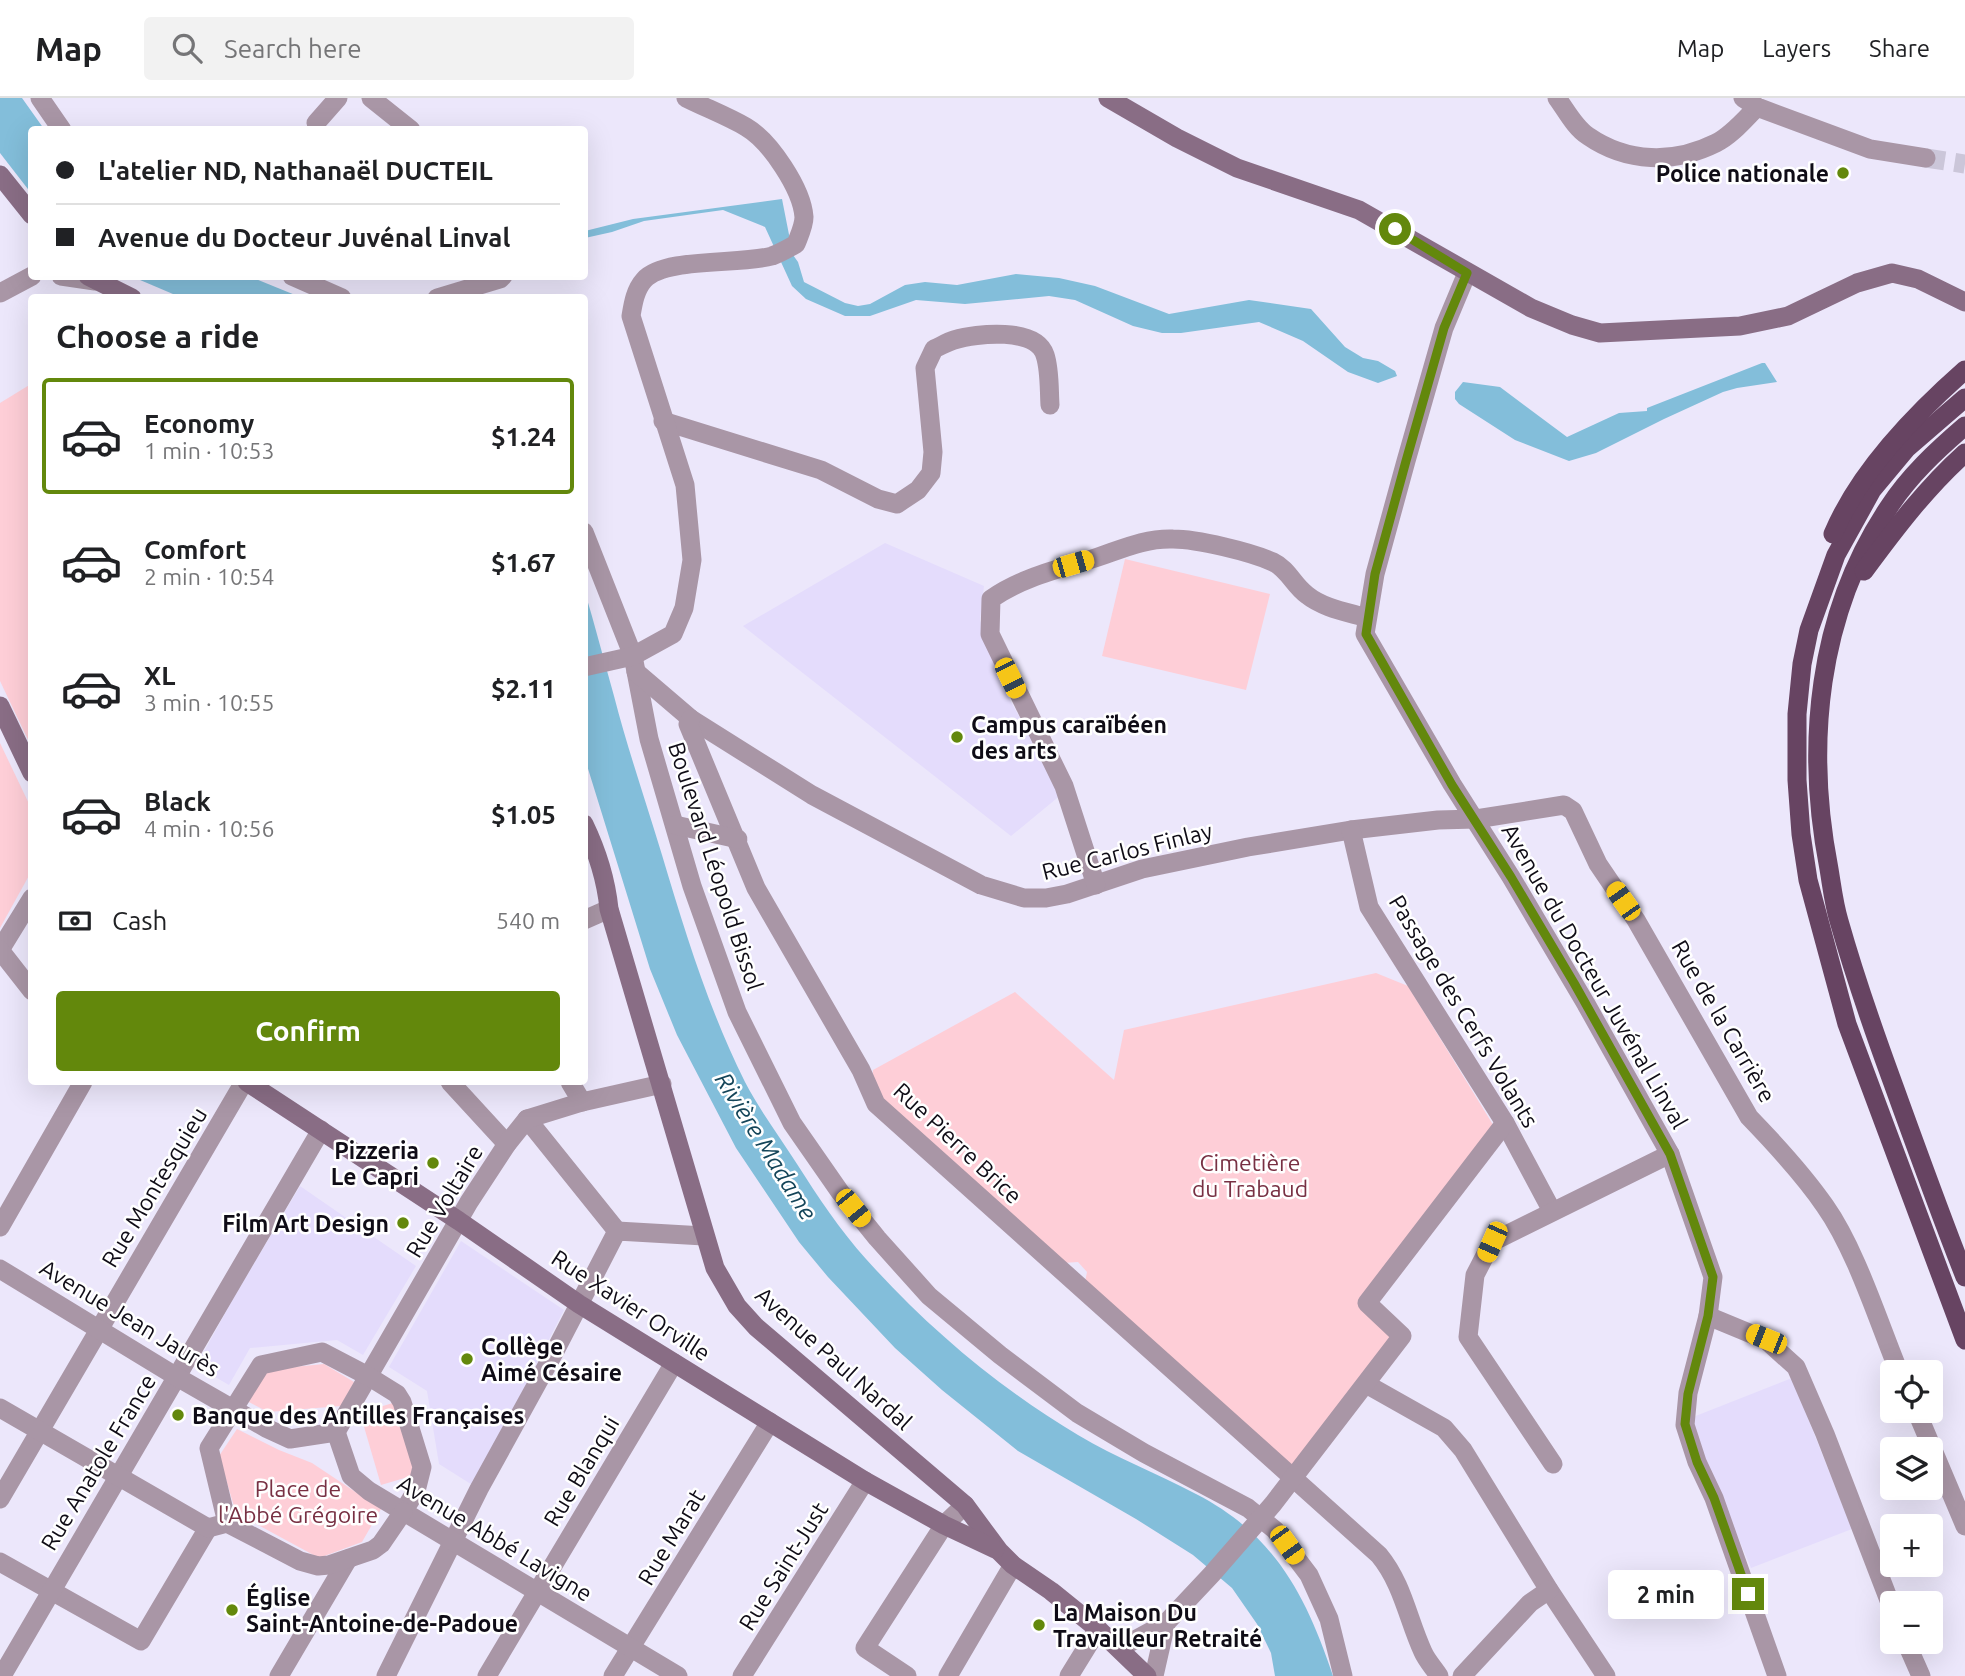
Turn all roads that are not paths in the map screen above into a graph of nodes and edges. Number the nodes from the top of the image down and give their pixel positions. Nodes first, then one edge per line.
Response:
1 (40, 98) edge
2 (338, 98) edge
3 (371, 98) edge
4 (686, 98) edge
5 (1108, 98) edge
6 (1557, 98) edge
7 (1750, 103) edge
8 (316, 123) dead end
9 (59, 126) edge
10 (406, 126) edge
11 (1926, 158) tunnel mouth
12 (0, 175) edge
13 (28, 210) edge
14 (1467, 273) junction
15 (28, 278) edge
16 (94, 280) edge
17 (301, 280) edge
18 (497, 280) edge
19 (0, 293) edge
20 (124, 294) edge
21 (333, 294) edge
22 (450, 294) edge
23 (1965, 302) edge
24 (1965, 370) edge
25 (1965, 398) edge
26 (1050, 405) dead end
27 (663, 421) junction
28 (1965, 426) edge
29 (1965, 453) edge
30 (588, 544) edge
31 (1839, 606) junction
32 (1367, 618) junction
33 (1810, 630) junction
34 (629, 663) junction
35 (588, 667) edge
36 (0, 706) edge
37 (688, 716) junction
38 (649, 739) junction
39 (28, 765) edge
40 (1564, 805) joint
41 (1476, 819) junction
42 (675, 825) junction
43 (1351, 831) junction
44 (588, 832) edge
45 (738, 839) junction
46 (1096, 885) junction
47 (28, 904) edge
48 (609, 909) junction
49 (588, 918) edge
50 (0, 950) edge
51 (28, 986) edge
52 (662, 1084) junction
53 (81, 1085) edge
54 (244, 1085) edge
55 (251, 1085) edge
56 (453, 1085) edge
57 (572, 1085) edge
58 (582, 1102) junction
59 (527, 1119) junction
60 (1505, 1123) junction
61 (321, 1130) junction
62 (507, 1144) junction
63 (1670, 1154) junction
64 (1552, 1211) junction
65 (459, 1221) junction
66 (0, 1227) edge
67 (617, 1231) junction
68 (704, 1236) junction
69 (0, 1269) edge
70 (1965, 1277) edge
71 (579, 1304) junction
72 (1708, 1316) junction
73 (98, 1328) junction
74 (1965, 1340) edge
75 (1894, 1360) edge
76 (674, 1363) junction
77 (368, 1376) junction
78 (177, 1377) junction
79 (1366, 1384) junction
80 (0, 1408) edge
81 (234, 1409) junction
82 (770, 1422) junction
83 (1921, 1423) edge
84 (40, 1431) junction
85 (336, 1432) junction
86 (1553, 1464) dead end
87 (118, 1477) junction
88 (1293, 1479) junction
89 (865, 1481) junction
90 (0, 1499) edge
91 (965, 1505) junction
92 (403, 1512) junction
93 (228, 1522) junction
94 (1257, 1522) junction
95 (944, 1525) junction
96 (1965, 1526) edge
97 (208, 1528) junction
98 (453, 1543) junction
99 (1006, 1558) junction
100 (348, 1559) junction
101 (0, 1562) edge
102 (51, 1590) junction
103 (1549, 1590) junction
104 (1885, 1591) edge
105 (538, 1592) junction
106 (1166, 1623) junction
107 (1098, 1629) junction
108 (632, 1648) junction
109 (1119, 1648) junction
110 (1911, 1654) edge
111 (3, 1675) edge
112 (279, 1676) edge
113 (386, 1676) edge
114 (487, 1676) edge
115 (613, 1676) edge
116 (678, 1676) edge
117 (742, 1676) edge
118 (907, 1676) edge
119 (948, 1676) edge
120 (1069, 1676) edge
121 (1147, 1676) edge
122 (1154, 1676) edge
123 (1343, 1676) edge
124 (1439, 1676) edge
125 (1462, 1676) edge
126 (1606, 1676) edge
127 (1777, 1676) edge
128 (1921, 1676) edge

1 - 9 street
2 - 8 street
3 - 10 street
4 - 27 street
5 - 14 main road
6 - 7 street
7 - 11 street
12 - 13 main road
14 - 23 main road
14 - 32 street
15 - 19 street
16 - 20 main road
17 - 21 street
18 - 22 street
24 - 33 highway
25 - 33 highway
26 - 27 street
27 - 34 street
28 - 31 highway
29 - 31 highway
30 - 34 street, Boulevard Léopold Bissol
31 - 70 highway
32 - 41 street, Avenue du Docteur Juvénal Linval
32 - 46 street
33 - 74 highway
34 - 35 street
34 - 37 street, Rue Carlos Finlay
34 - 38 street, Boulevard Léopold Bissol
36 - 39 main road
37 - 38 street
37 - 45 street, Rue Pierre Brice
37 - 46 street, Rue Carlos Finlay
38 - 42 street, Boulevard Léopold Bissol
40 - 41 street, Rue Carlos Finlay
40 - 75 street, Rue de la Carrière
41 - 43 street, Rue Carlos Finlay
41 - 63 street, Avenue du Docteur Juvénal Linval
42 - 45 street
42 - 94 street, Boulevard Léopold Bissol
43 - 46 street, Rue Carlos Finlay
43 - 60 street, Passage des Cerfs Volants
44 - 48 main road, Avenue Paul Nardal
45 - 88 street, Rue Pierre Brice
47 - 50 street
48 - 49 street
48 - 52 main road, Avenue Paul Nardal
50 - 51 street
52 - 58 street
52 - 68 main road, Avenue Paul Nardal
53 - 66 street
54 - 73 street, Rue Montesquieu
55 - 61 main road, Rue Xavier Orville
56 - 62 street
57 - 58 street
58 - 59 street
59 - 62 street, Rue Voltaire
59 - 67 street
60 - 64 street, Passage des Cerfs Volants
60 - 79 street
61 - 65 main road, Rue Xavier Orville
61 - 78 street, Rue Anatole France
62 - 65 street, Rue Voltaire
63 - 64 street
63 - 72 street, Avenue du Docteur Juvénal Linval
64 - 86 street
65 - 71 main road, Rue Xavier Orville
65 - 77 street, Rue Voltaire
67 - 68 street
67 - 71 street
68 - 91 main road, Avenue Paul Nardal
69 - 73 street, Avenue Jean Jaurès
71 - 76 main road, Rue Xavier Orville
71 - 98 street
72 - 104 street
72 - 127 street, Avenue du Docteur Juvénal Linval
73 - 78 street, Avenue Jean Jaurès
73 - 84 street, Rue Montesquieu
76 - 82 main road, Rue Xavier Orville
76 - 105 street, Rue Blanqui
77 - 81 street
77 - 85 street, Rue Voltaire
77 - 92 street
78 - 81 street, Avenue Jean Jaurès
78 - 87 street, Rue Anatole France
79 - 88 street
79 - 103 street
80 - 84 street
81 - 85 street
81 - 93 street
82 - 89 main road, Rue Xavier Orville
82 - 108 street, Rue Marat
83 - 96 street
84 - 87 street
84 - 90 street, Rue Montesquieu
85 - 92 street, Avenue Abbé Lavigne
87 - 97 street
87 - 102 street, Rue Anatole France
88 - 94 street
88 - 124 street, Rue Pierre Brice
89 - 95 main road, Rue Xavier Orville
89 - 117 street, Rue Saint-Just
91 - 95 street
91 - 99 main road, Avenue Paul Nardal
92 - 98 street, Avenue Abbé Lavigne
92 - 100 street
93 - 97 street
93 - 100 street
94 - 106 street
94 - 123 street, Boulevard Léopold Bissol
95 - 99 main road, Rue Xavier Orville
95 - 118 street
97 - 102 street
98 - 105 street, Avenue Abbé Lavigne
98 - 113 street
99 - 107 main road, Avenue Paul Nardal
99 - 119 street
100 - 112 street
101 - 102 street
102 - 111 street, Rue Anatole France
103 - 125 street
103 - 126 street
105 - 108 street, Avenue Abbé Lavigne
105 - 114 street, Rue Blanqui
106 - 109 street
106 - 122 street
107 - 109 main road, Avenue Paul Nardal
107 - 120 street
108 - 115 street, Rue Marat
108 - 116 street, Avenue Abbé Lavigne
109 - 121 main road, Avenue Paul Nardal
110 - 128 street

